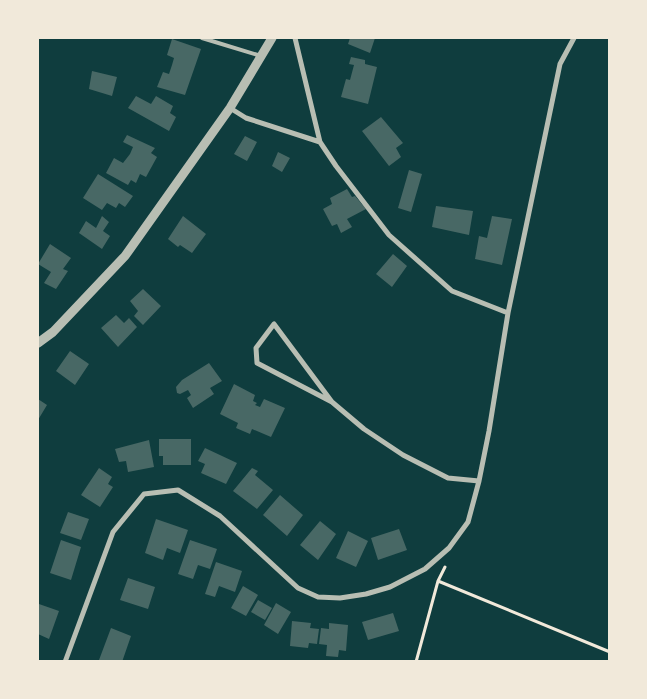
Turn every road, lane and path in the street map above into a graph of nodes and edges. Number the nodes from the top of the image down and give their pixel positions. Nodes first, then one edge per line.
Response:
1 (202, 38) edge
2 (272, 38) edge
3 (295, 38) edge
4 (574, 38) edge
5 (261, 56) junction
6 (230, 108) junction
7 (320, 142) junction
8 (508, 313) junction
9 (38, 342) edge
10 (332, 402) junction
11 (479, 481) junction
12 (447, 564) dead end
13 (438, 581) junction
14 (610, 652) edge
15 (66, 662) edge
16 (416, 662) edge

1 - 5 lane
2 - 5 street
3 - 7 street
4 - 8 street
5 - 6 street
6 - 7 street
6 - 9 street
7 - 8 street
8 - 11 street
10 - 10 street
10 - 11 street
11 - 15 street
12 - 13 path
13 - 14 path
13 - 16 path

